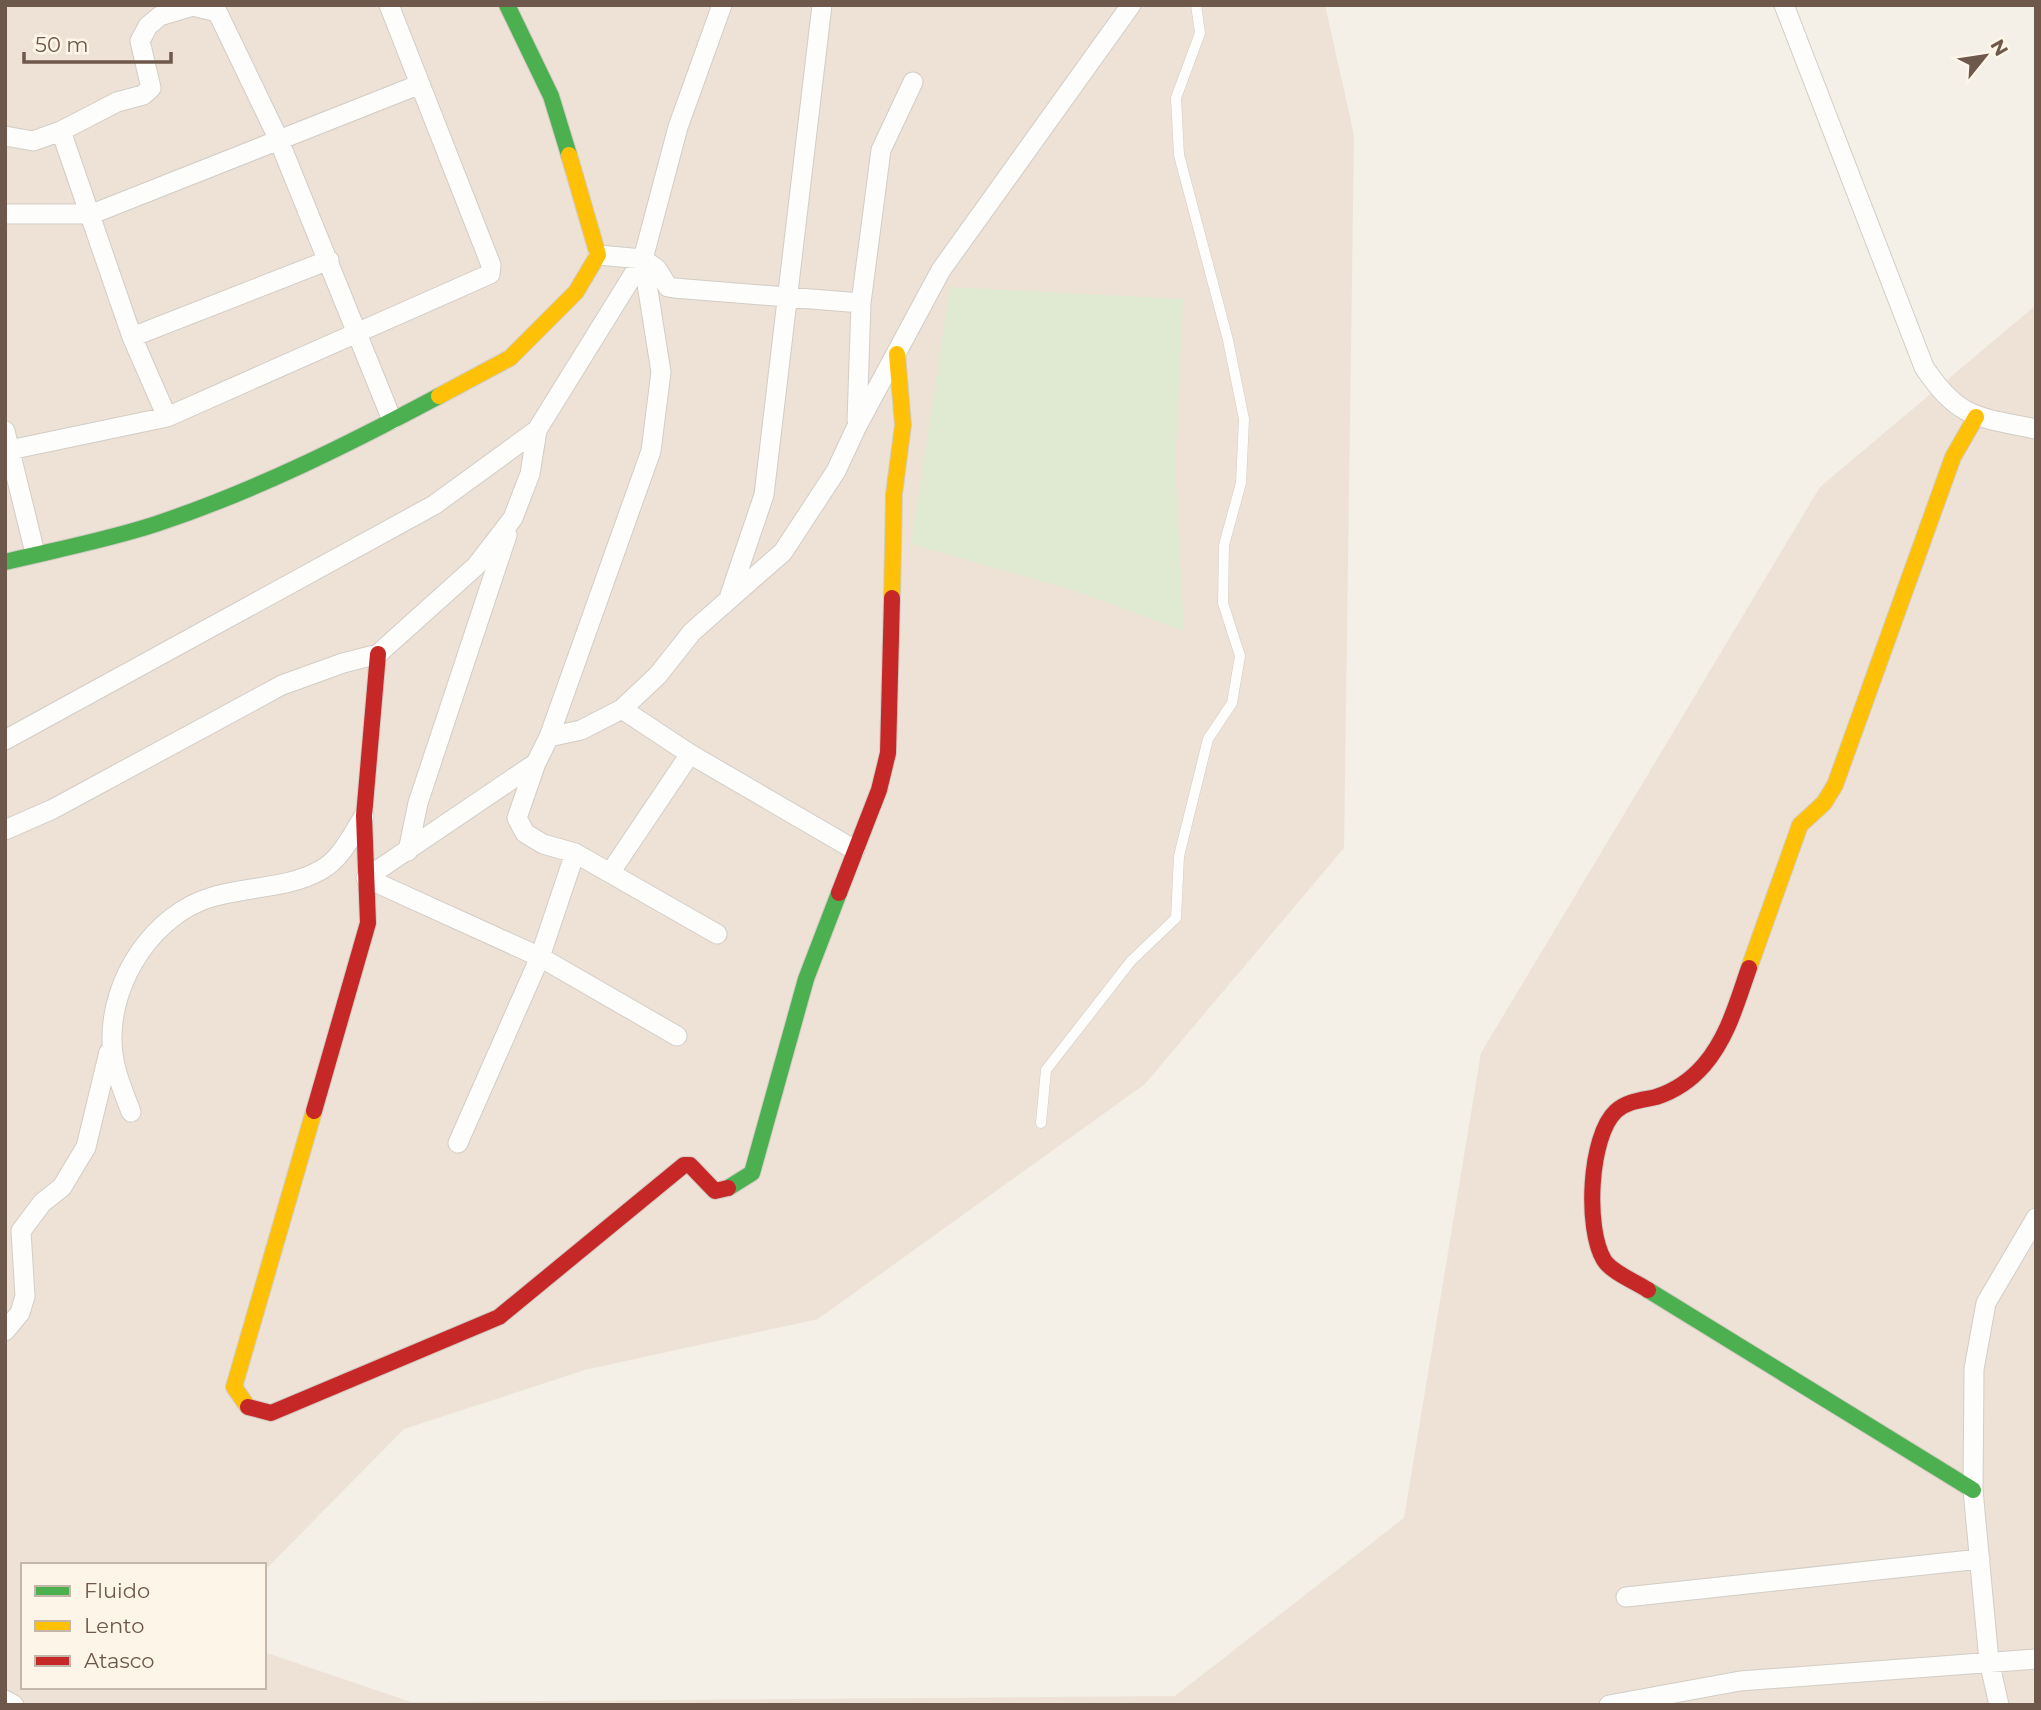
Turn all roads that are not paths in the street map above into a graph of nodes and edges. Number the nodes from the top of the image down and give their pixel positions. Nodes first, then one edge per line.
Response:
1 (389, 5) edge
2 (507, 5) edge
3 (722, 5) edge
4 (822, 5) edge
5 (1131, 5) edge
6 (1196, 5) edge
7 (1784, 5) edge
8 (192, 6) edge
9 (216, 9) edge
10 (914, 82) dead end
11 (418, 85) junction
12 (61, 131) junction
13 (5, 136) edge
14 (278, 138) junction
15 (5, 214) edge
16 (92, 214) junction
17 (598, 255) junction
18 (643, 259) junction
19 (329, 260) junction
20 (786, 296) junction
21 (861, 303) junction
22 (359, 334) junction
23 (132, 337) junction
24 (897, 354) junction
25 (167, 417) junction
26 (1976, 417) junction
27 (392, 420) junction
28 (857, 426) junction
29 (2036, 429) edge
30 (537, 430) junction
31 (7, 444) edge
32 (513, 518) junction
33 (35, 553) junction
34 (5, 562) edge
35 (730, 596) junction
36 (378, 654) junction
37 (622, 709) junction
38 (549, 737) junction
39 (5, 740) edge
40 (690, 754) junction
41 (536, 763) junction
42 (364, 817) junction
43 (5, 831) edge
44 (855, 850) junction
45 (408, 851) junction
46 (575, 853) junction
47 (610, 873) junction
48 (366, 878) junction
49 (717, 934) dead end
50 (540, 957) junction
51 (677, 1036) dead end
52 (112, 1039) junction
53 (131, 1112) dead end
54 (1041, 1123) dead end
55 (458, 1143) dead end
56 (2036, 1218) edge
57 (5, 1331) edge
58 (1973, 1490) junction
59 (1980, 1559) junction
60 (1626, 1597) dead end
61 (2036, 1659) edge
62 (1989, 1661) junction
63 (5, 1700) edge
64 (14, 1705) edge
65 (1609, 1705) edge
66 (1999, 1705) edge

1 - 11 street
2 - 17 street
3 - 18 street
4 - 20 street
5 - 24 street
6 - 54 lane
7 - 26 street
8 - 9 street
8 - 12 street
9 - 14 street
10 - 21 street
11 - 14 street
11 - 22 street
12 - 13 street
12 - 16 street
14 - 16 street
14 - 19 street
15 - 16 street
16 - 23 street
17 - 18 street
17 - 27 street
18 - 20 street
18 - 30 street
18 - 38 street
19 - 22 street
19 - 23 street
20 - 21 street
20 - 35 street
21 - 28 street
22 - 25 street
22 - 27 street
23 - 25 street
24 - 28 street
24 - 44 street
25 - 31 street
26 - 29 street
26 - 58 street
27 - 33 street
28 - 35 street
30 - 32 street
30 - 39 street
31 - 33 street
32 - 36 street
32 - 45 street
33 - 34 street
35 - 37 street
36 - 42 street
36 - 43 street
37 - 38 street
37 - 40 street
38 - 41 street
40 - 44 street
40 - 47 street
41 - 45 street
41 - 46 street
42 - 48 street
42 - 52 street
44 - 48 street
45 - 48 street
46 - 47 street
46 - 50 street
47 - 49 street
48 - 50 street
50 - 51 street
50 - 55 street
52 - 53 street
52 - 57 street
56 - 58 street
58 - 59 street
59 - 60 street
59 - 62 street
61 - 62 street
62 - 65 street
62 - 66 street
63 - 64 street

